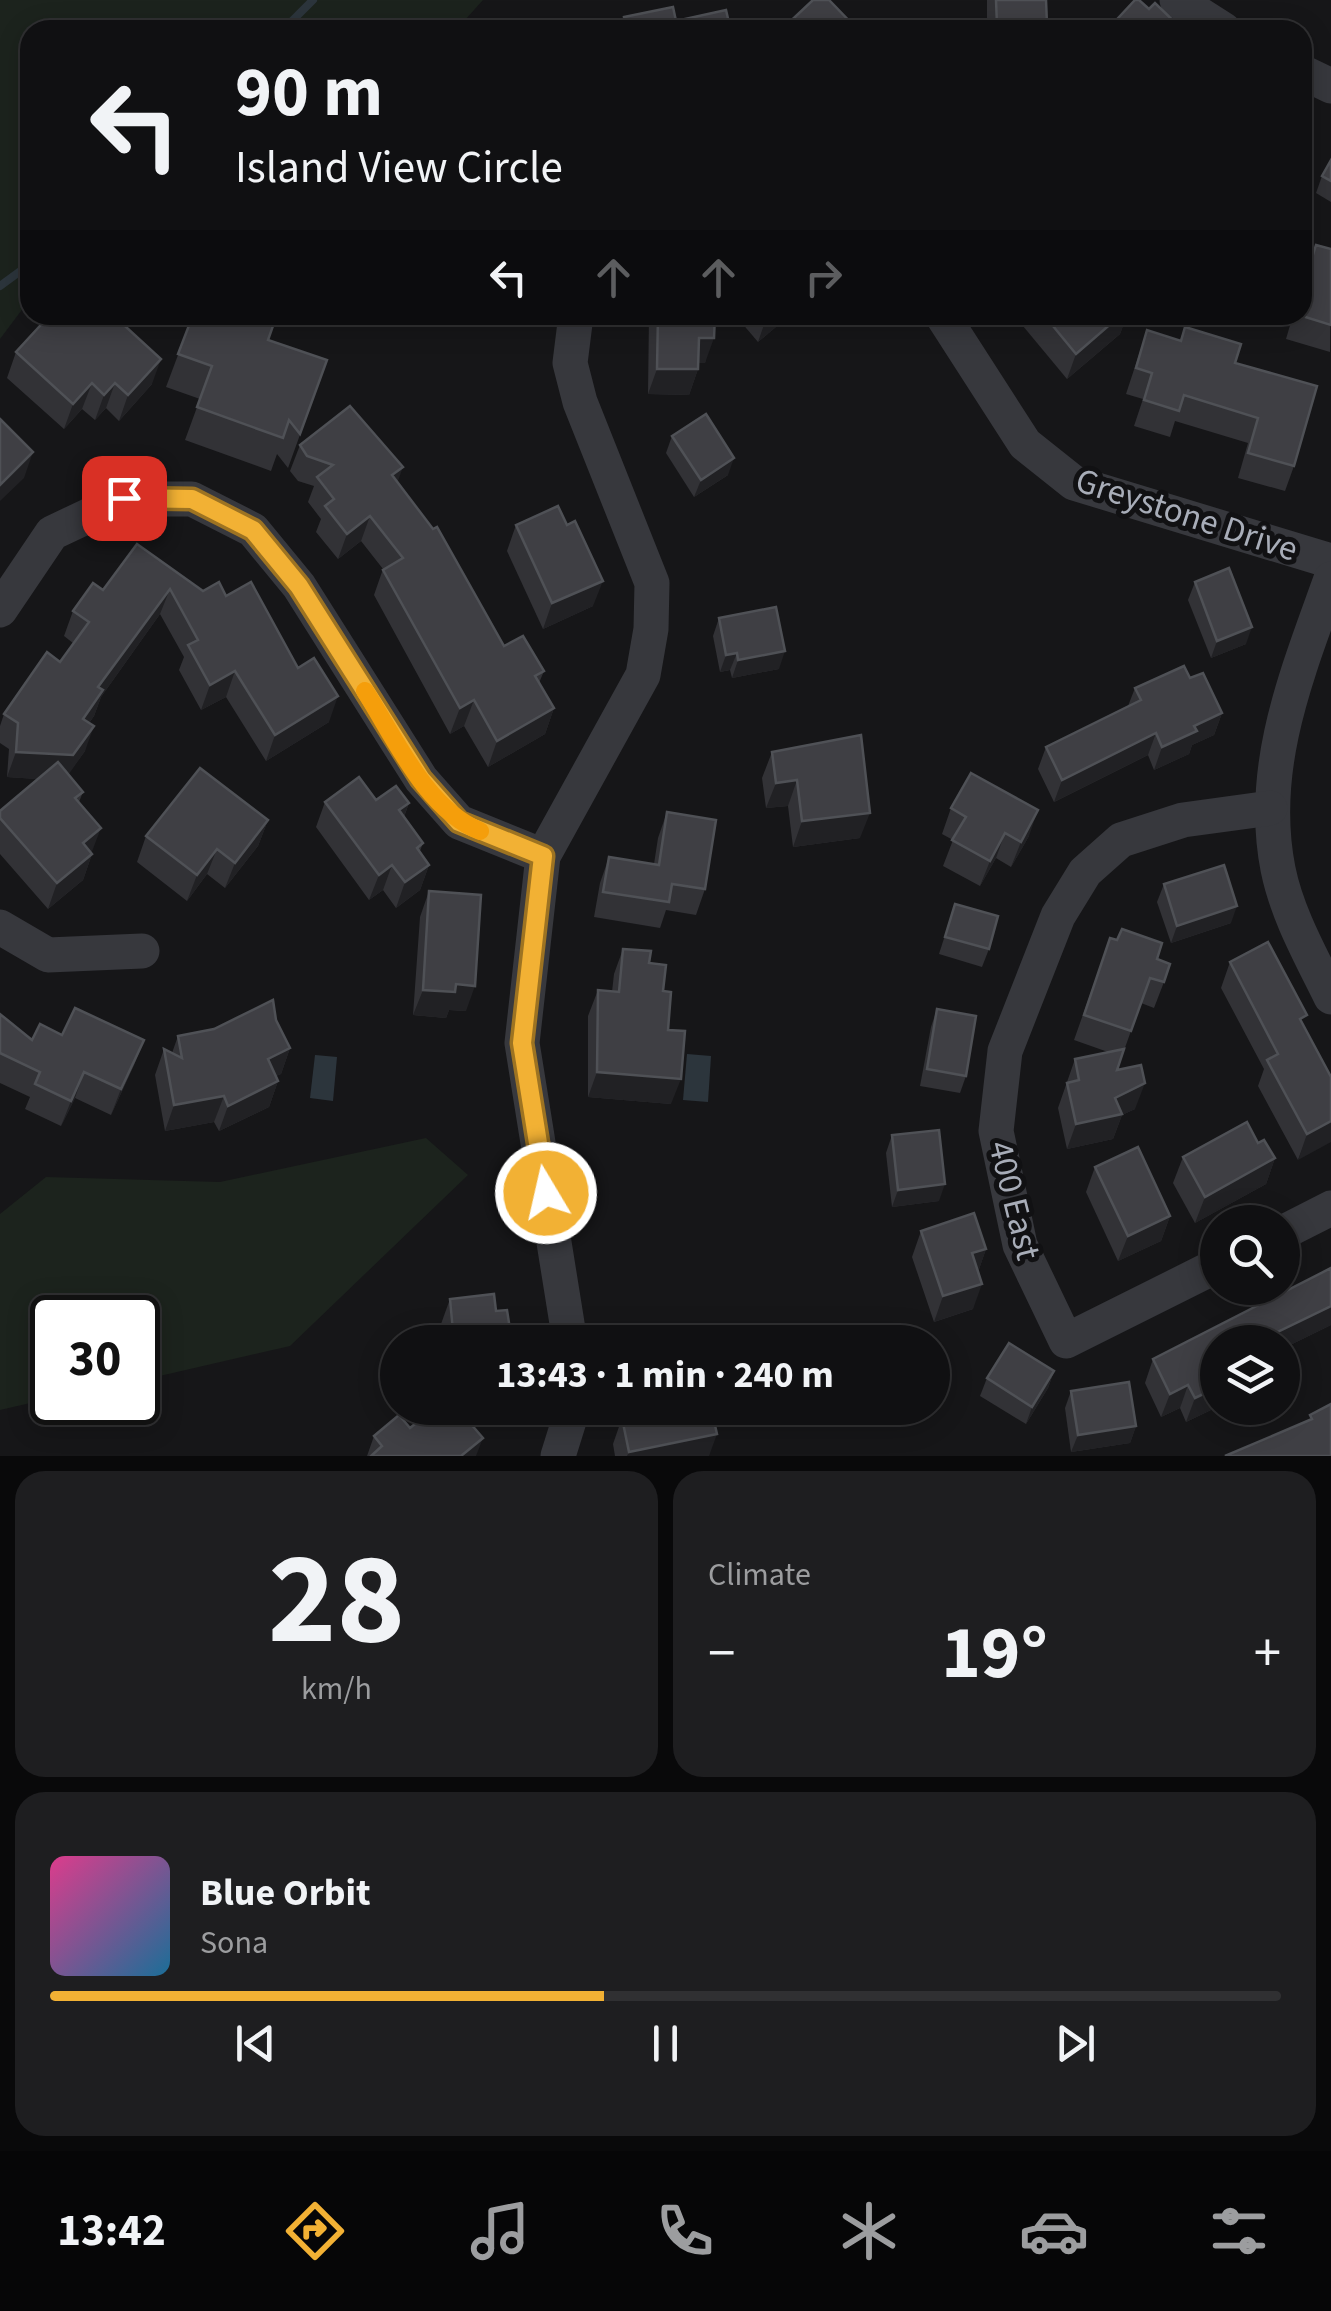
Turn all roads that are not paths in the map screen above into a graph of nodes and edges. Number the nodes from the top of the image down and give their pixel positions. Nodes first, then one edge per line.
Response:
1 (1177, 0) edge
2 (1208, 20) edge
3 (575, 325) edge
4 (948, 325) edge
5 (1331, 561) edge
6 (1331, 579) edge
7 (0, 610) edge
8 (1270, 808) junction
9 (543, 856) junction
10 (0, 926) edge
11 (142, 951) dead end
12 (1331, 997) edge
13 (1331, 1208) edge
14 (1300, 1224) edge
15 (1200, 1274) edge
16 (567, 1325) edge
17 (568, 1425) edge
18 (558, 1456) edge

1 - 2 street
3 - 9 street
4 - 5 street, Greystone Drive
6 - 8 street
7 - 9 street
8 - 12 street
8 - 15 street, 400 East
9 - 16 street
10 - 11 street
13 - 14 street
17 - 18 street

